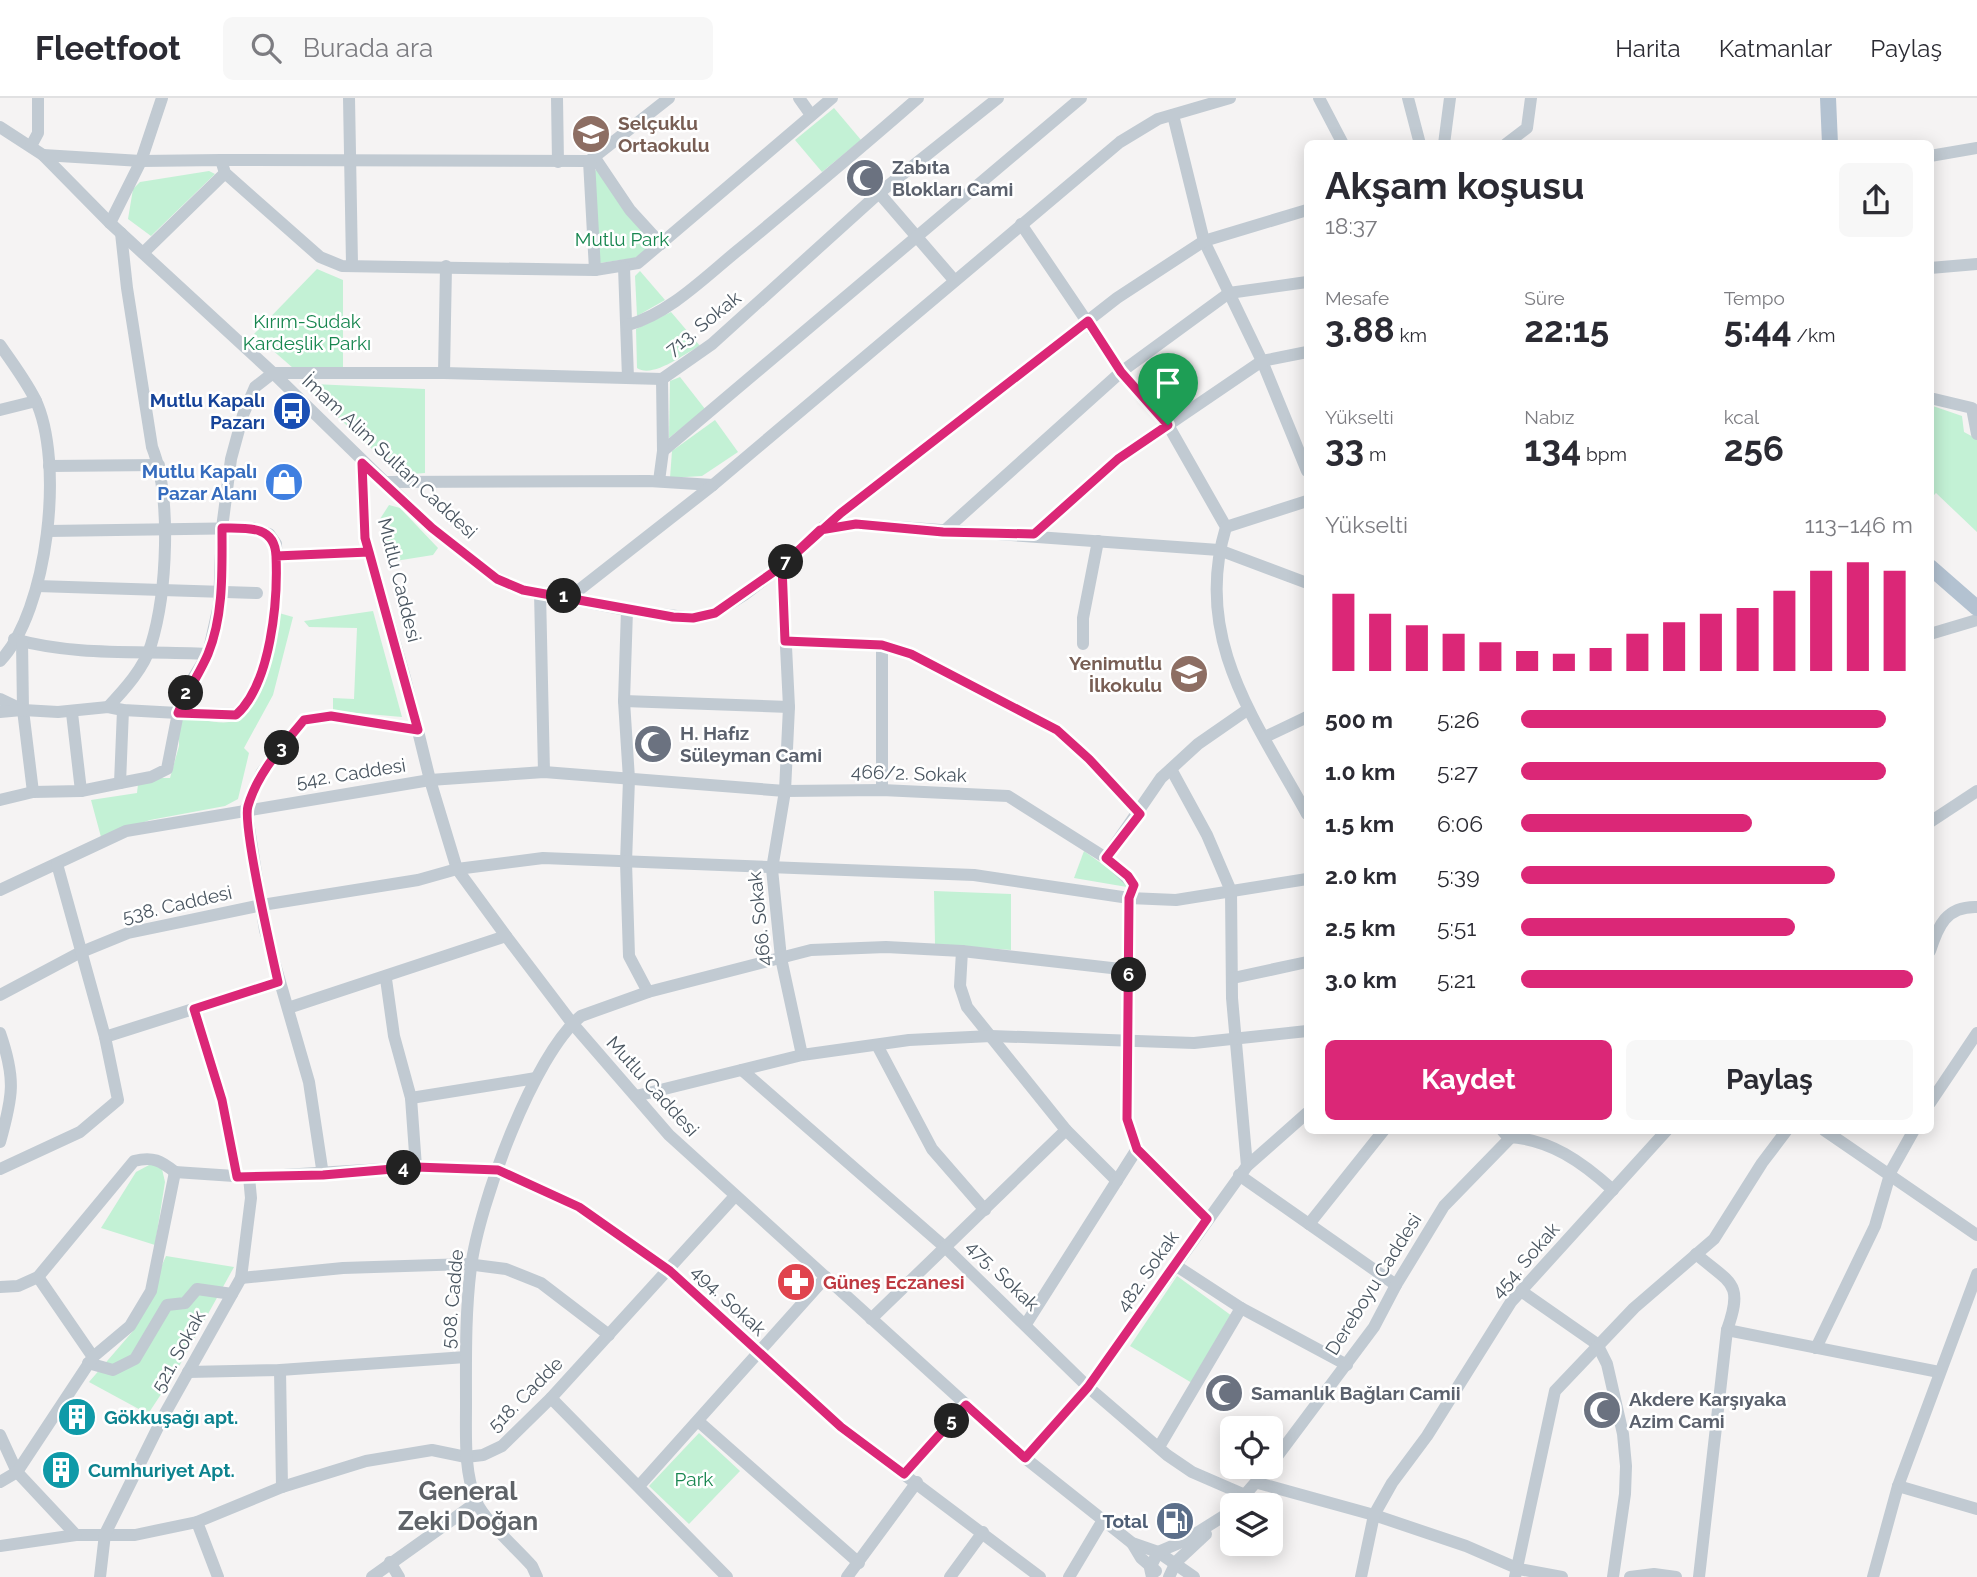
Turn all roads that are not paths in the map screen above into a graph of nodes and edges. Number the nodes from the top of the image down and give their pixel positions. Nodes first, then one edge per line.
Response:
1 (38, 98) edge
2 (162, 98) edge
3 (349, 98) edge
4 (557, 98) edge
5 (670, 98) edge
6 (799, 98) edge
7 (832, 98) edge
8 (918, 98) edge
9 (998, 98) edge
10 (1081, 98) edge
11 (1230, 98) edge
12 (1319, 98) edge
13 (1408, 98) edge
14 (1450, 98) edge
15 (1531, 98) edge
16 (1828, 98) edge
17 (1173, 114) junction
18 (811, 115) junction
19 (0, 127) edge
20 (1341, 140) edge
21 (1419, 140) edge
22 (1445, 140) edge
23 (1511, 140) edge
24 (1829, 140) edge
25 (31, 146) junction
26 (1977, 148) edge
27 (43, 155) junction
28 (1934, 155) edge
29 (351, 159) junction
30 (592, 159) junction
31 (221, 160) junction
32 (141, 161) junction
33 (558, 162) junction
34 (225, 173) junction
35 (879, 193) junction
36 (1304, 211) edge
37 (110, 223) junction
38 (1021, 224) junction
39 (121, 233) junction
40 (916, 234) junction
41 (1204, 241) junction
42 (661, 244) junction
43 (143, 253) junction
44 (352, 264) junction
45 (1977, 264) edge
46 (446, 266) junction
47 (624, 267) junction
48 (1934, 268) edge
49 (595, 270) junction
50 (954, 280) junction
51 (1304, 282) edge
52 (1229, 293) junction
53 (1088, 321) junction
54 (628, 325) junction
55 (0, 345) edge
56 (1304, 353) edge
57 (1262, 361) junction
58 (1121, 372) junction
59 (273, 373) junction
60 (444, 373) junction
61 (628, 378) junction
62 (662, 379) junction
63 (1934, 399) edge
64 (36, 401) junction
65 (1975, 404) edge
66 (0, 410) edge
67 (1168, 425) junction
68 (1304, 430) edge
69 (1292, 432) junction
70 (1977, 434) edge
71 (663, 451) junction
72 (362, 463) junction
73 (1304, 463) edge
74 (159, 465) junction
75 (49, 466) junction
76 (659, 481) junction
77 (386, 482) junction
78 (713, 485) junction
79 (1304, 502) edge
80 (1226, 527) junction
81 (166, 528) junction
82 (222, 528) junction
83 (820, 530) junction
84 (48, 531) junction
85 (943, 532) junction
86 (1034, 534) junction
87 (1098, 541) junction
88 (1219, 550) junction
89 (369, 552) junction
90 (276, 556) junction
91 (782, 566) junction
92 (1934, 570) edge
93 (1304, 582) edge
94 (37, 586) junction
95 (160, 589) junction
96 (540, 592) junction
97 (222, 593) junction
98 (257, 593) dead end
99 (570, 597) junction
100 (1977, 608) edge
101 (626, 610) junction
102 (1971, 622) edge
103 (1934, 633) edge
104 (18, 640) junction
105 (785, 641) junction
106 (1083, 644) dead end
107 (882, 645) junction
108 (148, 651) junction
109 (208, 654) junction
110 (1, 659) edge
111 (0, 699) edge
112 (624, 701) junction
113 (108, 706) junction
114 (789, 706) junction
115 (23, 710) junction
116 (123, 710) junction
117 (1247, 710) junction
118 (0, 712) edge
119 (72, 713) junction
120 (178, 713) junction
121 (1304, 718) edge
122 (418, 730) junction
123 (1265, 737) junction
124 (1171, 769) junction
125 (544, 772) junction
126 (629, 779) junction
127 (430, 780) junction
128 (120, 783) junction
129 (882, 790) junction
130 (81, 791) junction
131 (785, 791) junction
132 (1977, 791) edge
133 (33, 792) junction
134 (0, 800) edge
135 (1971, 803) edge
136 (1304, 808) edge
137 (246, 809) junction
138 (1140, 814) junction
139 (1934, 820) edge
140 (1106, 858) junction
141 (626, 862) junction
142 (57, 864) junction
143 (457, 869) junction
144 (772, 869) junction
145 (1304, 879) edge
146 (0, 890) edge
147 (1231, 891) junction
148 (1129, 898) junction
149 (262, 905) junction
150 (1977, 907) edge
151 (506, 936) junction
152 (1934, 939) edge
153 (962, 951) junction
154 (79, 953) junction
155 (780, 958) junction
156 (1304, 963) edge
157 (1129, 970) junction
158 (386, 978) junction
159 (1233, 978) junction
160 (278, 982) junction
161 (648, 992) junction
162 (0, 995) edge
163 (288, 1008) junction
164 (194, 1009) junction
165 (572, 1023) junction
166 (1304, 1031) edge
167 (0, 1033) edge
168 (1977, 1033) edge
169 (990, 1036) junction
170 (105, 1037) junction
171 (1236, 1039) junction
172 (1130, 1041) junction
173 (877, 1045) junction
174 (802, 1055) junction
175 (742, 1070) junction
176 (536, 1078) junction
177 (636, 1096) junction
178 (1934, 1097) edge
179 (411, 1098) junction
180 (1304, 1116) edge
181 (1066, 1130) junction
182 (1381, 1134) edge
183 (1508, 1134) edge
184 (1513, 1134) edge
185 (1663, 1134) edge
186 (1784, 1134) edge
187 (1830, 1134) edge
188 (1912, 1134) edge
189 (0, 1142) edge
190 (1137, 1149) junction
191 (416, 1167) junction
192 (0, 1170) edge
193 (498, 1170) junction
194 (1243, 1171) junction
195 (175, 1172) junction
196 (323, 1175) junction
197 (243, 1177) junction
198 (1889, 1177) junction
199 (1117, 1181) junction
200 (1613, 1190) junction
201 (735, 1196) junction
202 (985, 1210) junction
203 (1207, 1219) junction
204 (1309, 1224) junction
205 (1977, 1235) edge
206 (947, 1249) junction
207 (1696, 1254) junction
208 (471, 1265) junction
209 (1175, 1265) junction
210 (670, 1271) junction
211 (1977, 1275) edge
212 (38, 1277) junction
213 (826, 1277) junction
214 (241, 1278) junction
215 (1396, 1284) junction
216 (0, 1287) edge
217 (1521, 1291) junction
218 (232, 1294) junction
219 (1241, 1308) junction
220 (872, 1319) junction
221 (1026, 1324) junction
222 (1727, 1330) junction
223 (609, 1335) junction
224 (1597, 1344) junction
225 (1816, 1348) junction
226 (759, 1354) junction
227 (466, 1357) junction
228 (90, 1360) junction
229 (1347, 1365) junction
230 (280, 1370) junction
231 (188, 1372) junction
232 (1939, 1372) junction
233 (1088, 1387) junction
234 (551, 1398) junction
235 (966, 1405) junction
236 (698, 1422) junction
237 (0, 1435) edge
238 (1159, 1447) junction
239 (1283, 1449) edge
240 (466, 1457) junction
241 (1025, 1458) junction
242 (17, 1472) junction
243 (904, 1474) junction
244 (1261, 1479) edge
245 (0, 1482) edge
246 (917, 1482) junction
247 (1258, 1483) junction
248 (639, 1486) junction
249 (1898, 1486) junction
250 (282, 1487) junction
251 (1220, 1493) edge
252 (1248, 1493) edge
253 (477, 1502) junction
254 (1977, 1509) edge
255 (1220, 1516) edge
256 (1374, 1516) junction
257 (1103, 1520) junction
258 (1220, 1520) edge
259 (197, 1522) junction
260 (983, 1532) junction
261 (106, 1534) junction
262 (76, 1535) junction
263 (1132, 1543) junction
264 (0, 1546) edge
265 (1158, 1552) junction
266 (390, 1562) junction
267 (1176, 1562) junction
268 (859, 1563) junction
269 (1151, 1572) edge
270 (1517, 1573) edge
271 (726, 1576) edge
272 (1189, 1576) edge
273 (100, 1577) edge
274 (218, 1577) edge
275 (372, 1577) edge
276 (399, 1577) edge
277 (537, 1577) edge
278 (847, 1577) edge
279 (950, 1577) edge
280 (1040, 1577) edge
281 (1069, 1577) edge
282 (1167, 1577) edge
283 (1361, 1577) edge
284 (1562, 1577) edge
285 (1613, 1577) edge
286 (1630, 1577) edge
287 (1676, 1577) edge
288 (1699, 1577) edge
289 (1873, 1577) edge

1 - 25 street
2 - 32 street
3 - 29 street
4 - 33 street
5 - 30 street
6 - 18 street
7 - 18 street
8 - 54 street
9 - 35 street, 713. Sokak
10 - 40 street
11 - 17 street
12 - 20 street
13 - 21 street
14 - 22 street
15 - 23 street
16 - 24 main road
17 - 38 street
17 - 41 street
18 - 42 street
19 - 25 street, İmam Alim Sultan Caddesi
25 - 27 street, İmam Alim Sultan Caddesi
26 - 28 street
27 - 32 street
27 - 37 street, İmam Alim Sultan Caddesi
29 - 31 street
29 - 33 street
29 - 44 street
30 - 33 street
30 - 42 street
30 - 49 street
31 - 32 street
31 - 34 street
32 - 37 street
34 - 43 street
34 - 44 street
35 - 40 street
35 - 62 street, 713. Sokak
36 - 41 street, İmam Alim Sultan Caddesi
37 - 39 street, İmam Alim Sultan Caddesi
38 - 50 street
38 - 53 street
39 - 43 street, İmam Alim Sultan Caddesi
39 - 74 street
40 - 50 street
40 - 71 street
41 - 52 street
41 - 53 street, İmam Alim Sultan Caddesi
42 - 47 street
43 - 59 street, İmam Alim Sultan Caddesi
44 - 46 street
45 - 48 street
46 - 49 street
46 - 60 street
47 - 49 street
47 - 54 street
50 - 78 street
51 - 52 street
52 - 57 street
52 - 58 street
53 - 58 street
53 - 83 street, İmam Alim Sultan Caddesi
54 - 61 street
55 - 64 street
56 - 57 street
57 - 67 street
57 - 69 street
58 - 67 street
58 - 85 street
59 - 60 street, 713. Sokak
59 - 72 street, İmam Alim Sultan Caddesi
59 - 82 street
60 - 61 street, 713. Sokak
61 - 62 street, 713. Sokak
62 - 71 street
63 - 65 street
64 - 66 street
64 - 75 street
65 - 70 street
67 - 80 street
67 - 86 street
68 - 69 street
69 - 73 street
71 - 76 street
72 - 77 street, İmam Alim Sultan Caddesi
72 - 89 street, Mutlu Caddesi
74 - 75 street
74 - 81 street
75 - 84 street
76 - 77 street
76 - 78 street
77 - 96 street, İmam Alim Sultan Caddesi
78 - 99 street
79 - 80 street
80 - 88 street
81 - 82 street
81 - 84 street
81 - 95 street
82 - 90 street
82 - 97 street
83 - 85 street
83 - 91 street, İmam Alim Sultan Caddesi
84 - 94 street
85 - 86 street
86 - 87 street
87 - 88 street
87 - 106 street
88 - 93 street
88 - 117 street
89 - 90 street
89 - 122 street, Mutlu Caddesi
90 - 120 street
91 - 101 street, İmam Alim Sultan Caddesi
91 - 105 street, 466. Sokak
92 - 100 main road
94 - 95 street
94 - 104 street
95 - 97 street
95 - 108 street
96 - 99 street, İmam Alim Sultan Caddesi
96 - 125 street
97 - 98 street
97 - 109 street
99 - 101 street, İmam Alim Sultan Caddesi
101 - 112 street
102 - 103 street
104 - 108 street
104 - 110 street
104 - 115 street
105 - 107 street
105 - 114 street, 466. Sokak
107 - 129 street
107 - 138 street
108 - 109 street
108 - 113 street
109 - 120 street
111 - 115 street
112 - 114 street
112 - 126 street
113 - 116 street
113 - 119 street
114 - 131 street, 466. Sokak
115 - 118 street
115 - 119 street
115 - 133 street
116 - 120 street
116 - 128 street
117 - 123 street
117 - 124 street
119 - 130 street
120 - 128 street
121 - 123 street
122 - 127 street, Mutlu Caddesi
122 - 137 street
123 - 136 street
124 - 138 street
124 - 147 street
125 - 126 street, 466/2. Sokak
125 - 127 street, 466/2. Sokak
126 - 131 street, 466/2. Sokak
126 - 141 street
127 - 137 street, 542. Caddesi
127 - 143 street, Mutlu Caddesi
128 - 130 street
129 - 131 street, 466/2. Sokak
129 - 140 street, 466/2. Sokak
130 - 133 street
131 - 144 street, 466. Sokak
132 - 135 street
133 - 134 street
135 - 139 street
137 - 142 street, 542. Caddesi
137 - 149 street
138 - 140 street
140 - 148 street, 466/2. Sokak
141 - 143 street, 538. Caddesi
141 - 144 street, 538. Caddesi
141 - 161 street
142 - 146 street, 542. Caddesi
142 - 154 street
143 - 149 street, 538. Caddesi
143 - 151 street, Mutlu Caddesi
144 - 148 street, 538. Caddesi
144 - 155 street, 466. Sokak
145 - 147 street, 538. Caddesi
147 - 148 street, 538. Caddesi
147 - 159 street
148 - 157 street
149 - 154 street, 538. Caddesi
149 - 160 street
150 - 152 street
151 - 158 street
151 - 165 street, Mutlu Caddesi
153 - 155 street
153 - 157 street
153 - 169 street
154 - 162 street, 538. Caddesi
154 - 170 street
155 - 161 street
155 - 174 street, 466. Sokak
156 - 159 street
157 - 172 street
158 - 163 street
158 - 179 street
159 - 171 street
160 - 163 street
160 - 164 street
161 - 165 street
163 - 196 street
164 - 170 street
164 - 197 street, 521. Sokak
165 - 176 street, 508. Cadde
165 - 177 street, Mutlu Caddesi
166 - 171 street
167 - 189 street
168 - 178 street
169 - 172 street
169 - 173 street
169 - 181 street
170 - 192 street
171 - 172 street
171 - 194 street
172 - 190 street
173 - 174 street
173 - 202 street
174 - 175 street
175 - 177 street
175 - 206 street, 475. Sokak
176 - 179 street
176 - 193 street, 508. Cadde
177 - 201 street, Mutlu Caddesi
179 - 191 street
180 - 194 street, 482. Sokak
181 - 199 street
181 - 202 street
182 - 204 street
183 - 215 street, Dereboyu Caddesi
184 - 200 street
185 - 200 street, 454. Sokak
186 - 207 street
187 - 198 street
188 - 198 street
190 - 199 street
190 - 203 street
191 - 193 street, 494. Sokak
191 - 196 street, 494. Sokak
193 - 208 street, 508. Cadde
193 - 210 street, 494. Sokak
194 - 203 street, 482. Sokak
194 - 204 street
195 - 197 street, 494. Sokak
195 - 212 street, 494. Sokak
195 - 228 street
196 - 197 street, 494. Sokak
197 - 214 street, 521. Sokak
198 - 205 street
198 - 225 street
199 - 221 street
200 - 217 street, 454. Sokak
201 - 210 street, 518. Cadde
201 - 213 street, Mutlu Caddesi
202 - 206 street
203 - 209 street, 482. Sokak
204 - 215 street
206 - 220 street
206 - 221 street, 475. Sokak
207 - 222 street
207 - 224 street
208 - 214 street
208 - 223 street
208 - 227 street, 508. Cadde
209 - 219 street
209 - 233 street, 482. Sokak
210 - 223 street, 518. Cadde
210 - 226 street, 494. Sokak
211 - 232 street
212 - 216 street
212 - 228 street
213 - 220 street, Mutlu Caddesi
213 - 226 street
214 - 218 street, 521. Sokak
215 - 229 street, Dereboyu Caddesi
217 - 224 street
217 - 256 street, 454. Sokak
218 - 228 street
218 - 231 street, 521. Sokak
219 - 229 street
219 - 238 street
220 - 235 street, Mutlu Caddesi
221 - 233 street, 475. Sokak
222 - 225 street
222 - 288 street
223 - 234 street, 518. Cadde
224 - 270 street
224 - 285 street
225 - 232 street
226 - 236 street
226 - 243 street, 494. Sokak
227 - 230 street
227 - 240 street, 508. Cadde
228 - 242 street
229 - 239 street, Dereboyu Caddesi
230 - 231 street
230 - 250 street
231 - 261 street, 521. Sokak
232 - 249 street
233 - 238 street, 475. Sokak
233 - 241 street, 482. Sokak
234 - 240 street, 518. Cadde
234 - 248 street
235 - 241 street, Mutlu Caddesi
235 - 243 street
236 - 248 street
236 - 268 street
237 - 242 street
238 - 251 street, 475. Sokak
240 - 250 street, 518. Cadde
240 - 253 street, 508. Cadde
241 - 257 street, Mutlu Caddesi
242 - 245 street
242 - 262 street
243 - 246 street, 494. Sokak
244 - 247 street, Dereboyu Caddesi
246 - 260 street, 494. Sokak
246 - 268 street
247 - 252 street, Dereboyu Caddesi
247 - 256 street
248 - 271 street
249 - 254 street
249 - 289 street
250 - 259 street, 518. Cadde
253 - 266 street
253 - 277 street, 508. Cadde
255 - 265 street
256 - 270 street
256 - 283 street, 454. Sokak
257 - 263 street, Mutlu Caddesi
257 - 281 street
258 - 267 street, Dereboyu Caddesi
259 - 261 street, 518. Cadde
259 - 274 street
260 - 279 street
260 - 280 street, 494. Sokak
261 - 262 street, 518. Cadde
261 - 273 street, 521. Sokak
262 - 264 street, 518. Cadde
263 - 265 street, Mutlu Caddesi
263 - 269 street
265 - 267 street, Mutlu Caddesi
265 - 269 street
266 - 275 street
266 - 276 street
267 - 272 street, Mutlu Caddesi
267 - 282 street, Dereboyu Caddesi
268 - 278 street
269 - 282 street
270 - 284 street
286 - 287 street

